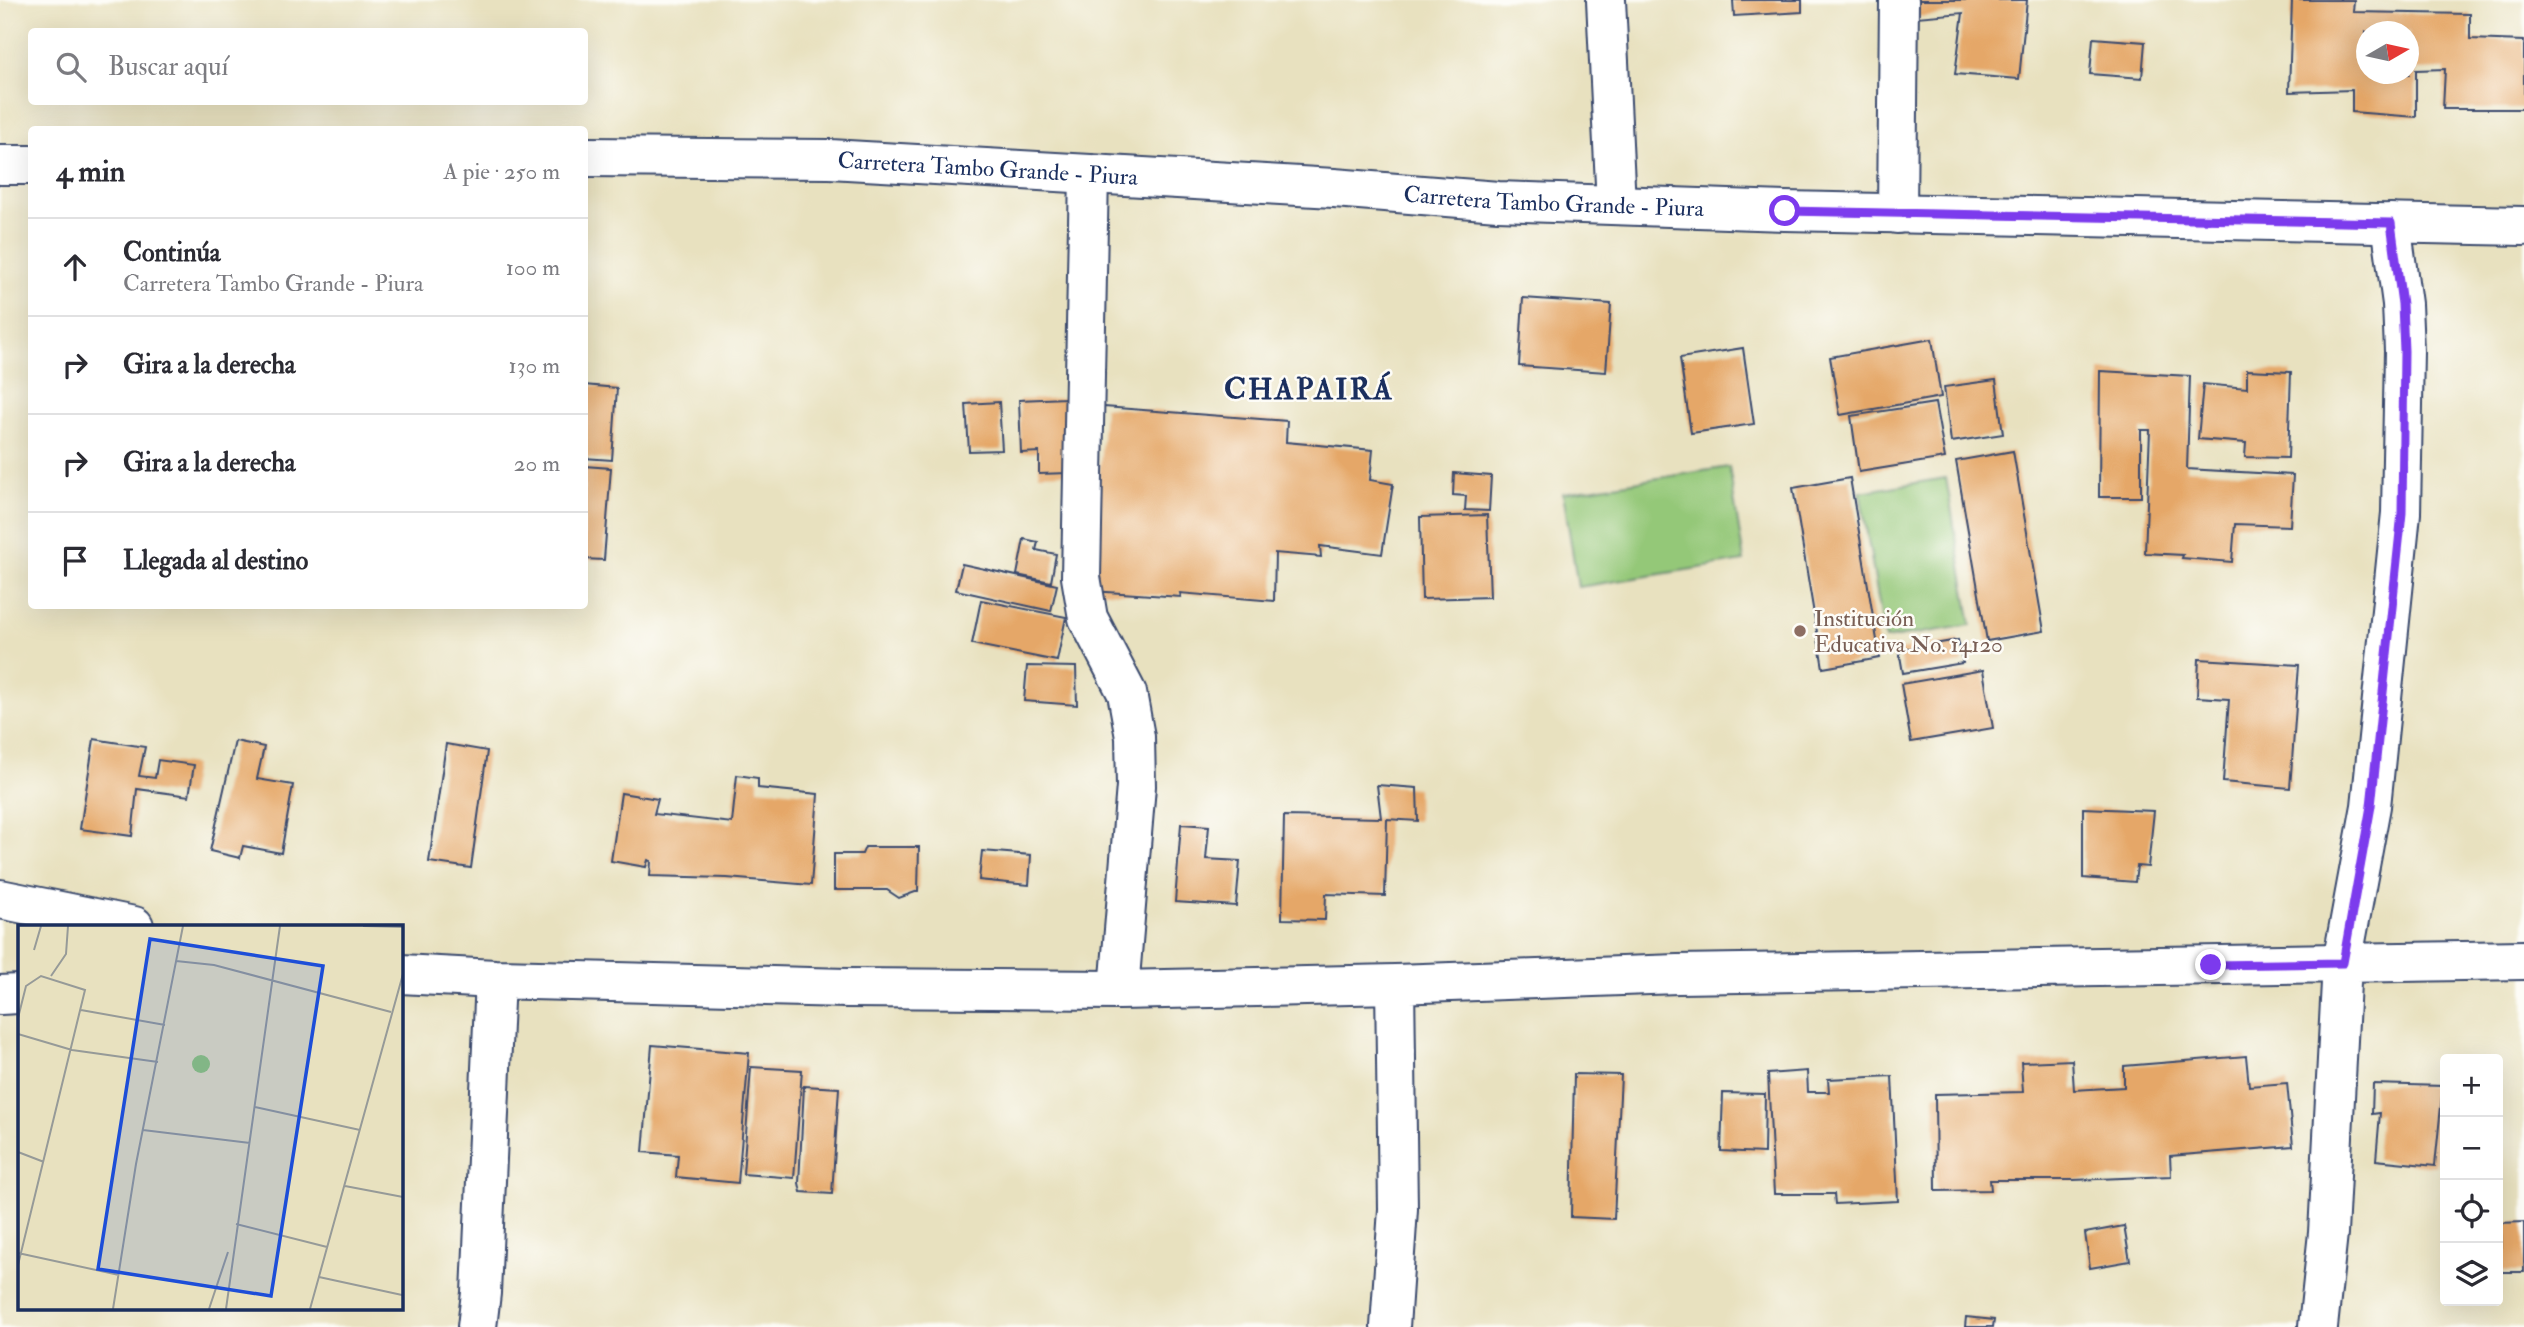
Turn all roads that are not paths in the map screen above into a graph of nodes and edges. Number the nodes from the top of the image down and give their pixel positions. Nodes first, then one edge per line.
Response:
1 (1606, 0) edge
2 (1899, 0) edge
3 (588, 157) edge
4 (28, 165) edge
5 (0, 166) edge
6 (1089, 174) junction
7 (1616, 205) junction
8 (1897, 214) junction
9 (2391, 223) junction
10 (2524, 226) edge
11 (0, 899) edge
12 (129, 925) edge
13 (2524, 960) edge
14 (2343, 963) junction
15 (402, 974) edge
16 (495, 979) junction
17 (1395, 984) junction
18 (1119, 990) junction
19 (18, 994) edge
20 (0, 995) edge
21 (477, 1327) edge
22 (1390, 1327) edge
23 (2318, 1327) edge

1 - 7 street
2 - 8 street
3 - 6 street, Carretera Tambo Grande - Piura
4 - 5 street
6 - 7 street, Carretera Tambo Grande - Piura
6 - 18 street
7 - 8 street, Carretera Tambo Grande - Piura
8 - 9 street, Carretera Tambo Grande - Piura
9 - 10 street, Carretera Tambo Grande - Piura
9 - 14 street
11 - 12 street
13 - 14 street
14 - 17 street
14 - 23 street
15 - 16 street
16 - 18 street
16 - 21 street
17 - 18 street
17 - 22 street
19 - 20 street

